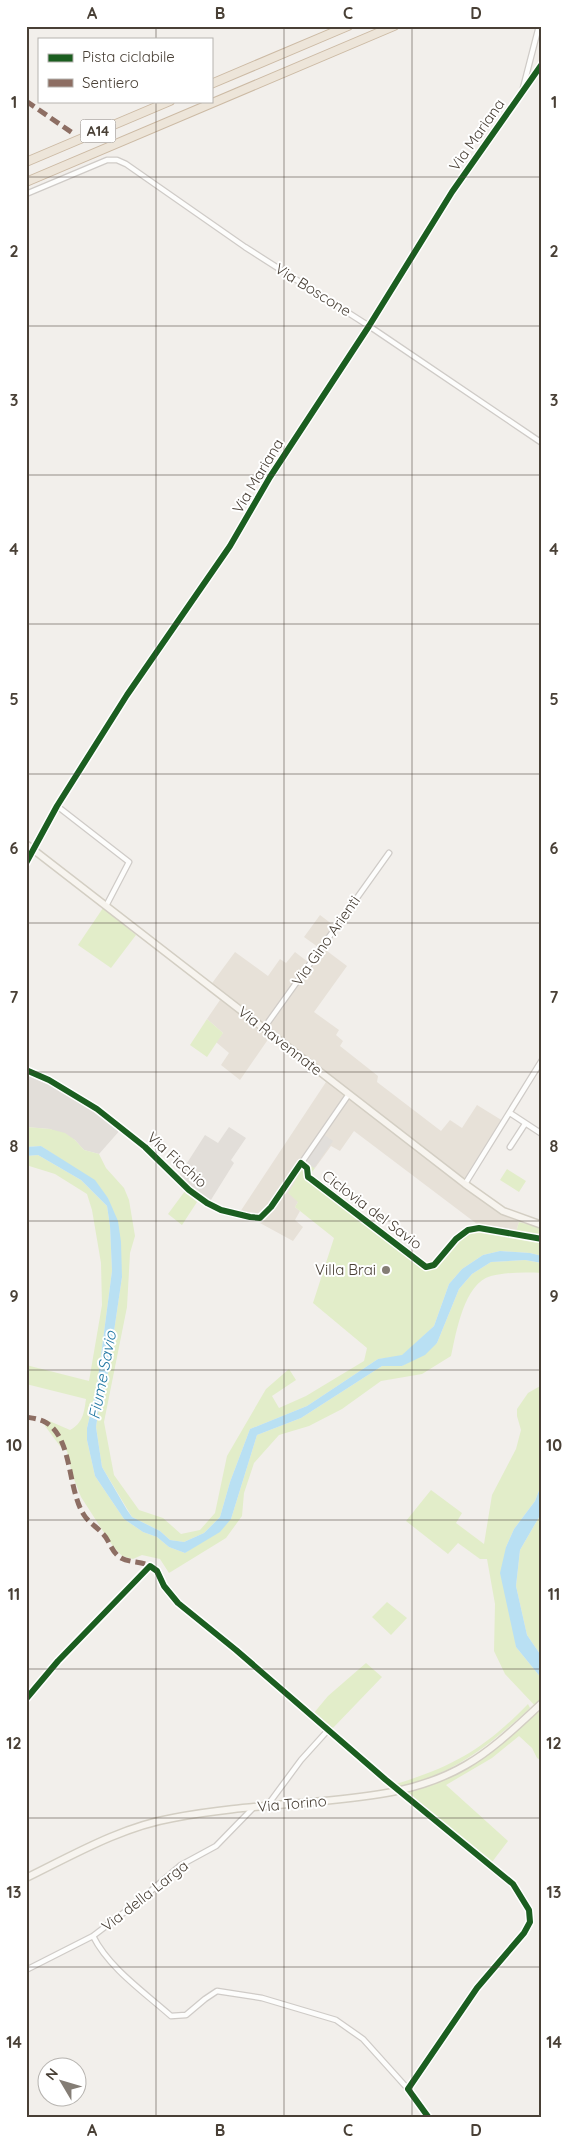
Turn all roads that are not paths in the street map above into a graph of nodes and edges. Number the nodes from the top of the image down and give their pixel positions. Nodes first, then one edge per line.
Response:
1 (348, 26) edge
2 (394, 26) edge
3 (539, 26) edge
4 (542, 64) edge
5 (212, 84) edge
6 (522, 92) junction
7 (168, 102) edge
8 (26, 162) edge
9 (26, 182) edge
10 (26, 194) edge
11 (369, 326) junction
12 (542, 443) edge
13 (57, 806) junction
14 (26, 844) edge
15 (33, 849) junction
16 (389, 853) dead end
17 (26, 863) edge
18 (106, 906) junction
19 (264, 1028) junction
20 (542, 1060) edge
21 (26, 1070) edge
22 (348, 1094) junction
23 (510, 1113) junction
24 (525, 1124) junction
25 (542, 1134) edge
26 (510, 1147) dead end
27 (466, 1184) junction
28 (542, 1225) edge
29 (542, 1703) edge
30 (310, 1713) dead end
31 (328, 1729) junction
32 (386, 1780) tunnel mouth
33 (413, 1801) tunnel mouth
34 (267, 1806) junction
35 (254, 1807) junction
36 (26, 1878) edge
37 (93, 1936) junction
38 (26, 1970) edge
39 (408, 2090) junction
40 (429, 2118) edge

1 - 5 highway
2 - 9 highway, A14
3 - 6 street, Via Mariana
4 - 6 street, Via Mariana
6 - 11 street, Via Mariana
7 - 8 highway, A14
10 - 11 street, Via Boscone
11 - 12 street, Via Boscone
11 - 13 street, Via Mariana
13 - 15 street, Via Mariana
13 - 18 street
14 - 15 main road, Via Ravennate
15 - 17 street
15 - 18 main road, Via Ravennate
16 - 19 street, Via Gino Arienti
18 - 19 main road, Via Ravennate
19 - 22 main road, Via Ravennate
20 - 23 street
21 - 22 street, Via Ficchio
22 - 27 main road, Via Ravennate
23 - 24 street
23 - 27 street
24 - 25 street
24 - 26 street
27 - 28 main road, Via Ravennate
29 - 34 main road, Via Torino
30 - 31 street
31 - 32 street
31 - 34 street
33 - 39 street
34 - 35 main road, Via Torino
35 - 36 main road, Via Torino
35 - 37 street, Via della Larga
37 - 38 street, Via della Larga
37 - 39 street
39 - 40 street

